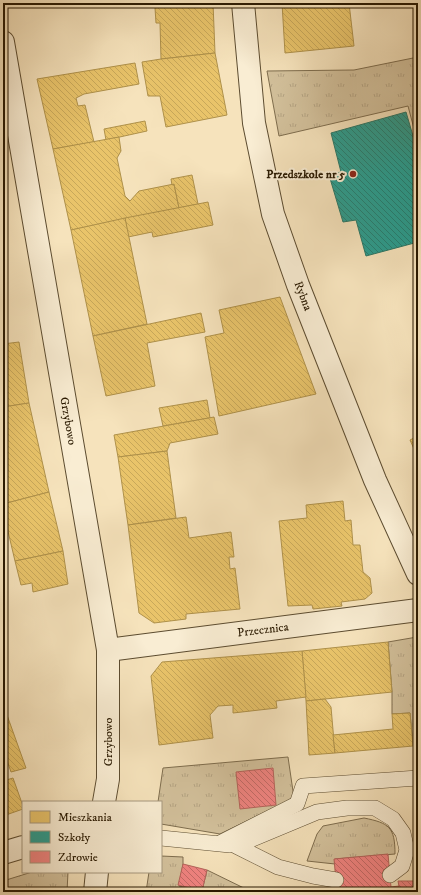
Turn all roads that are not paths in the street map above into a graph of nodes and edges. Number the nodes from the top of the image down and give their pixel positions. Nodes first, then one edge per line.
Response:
1 (243, 3) edge
2 (3, 42) edge
3 (418, 574) edge
4 (418, 610) edge
5 (108, 650) junction
6 (418, 778) edge
7 (104, 801) edge
8 (162, 838) edge
9 (220, 843) junction
10 (236, 846) junction
11 (22, 847) edge
12 (3, 853) edge
13 (97, 873) edge
14 (390, 875) dead end
15 (336, 880) dead end
16 (95, 892) edge

1 - 3 street, Rybna
2 - 5 street, Grzybowo
4 - 5 street, Przecznica
5 - 7 street, Grzybowo
6 - 9 lane
8 - 9 lane
9 - 10 lane
10 - 14 lane
10 - 15 lane
11 - 12 street
13 - 16 street

